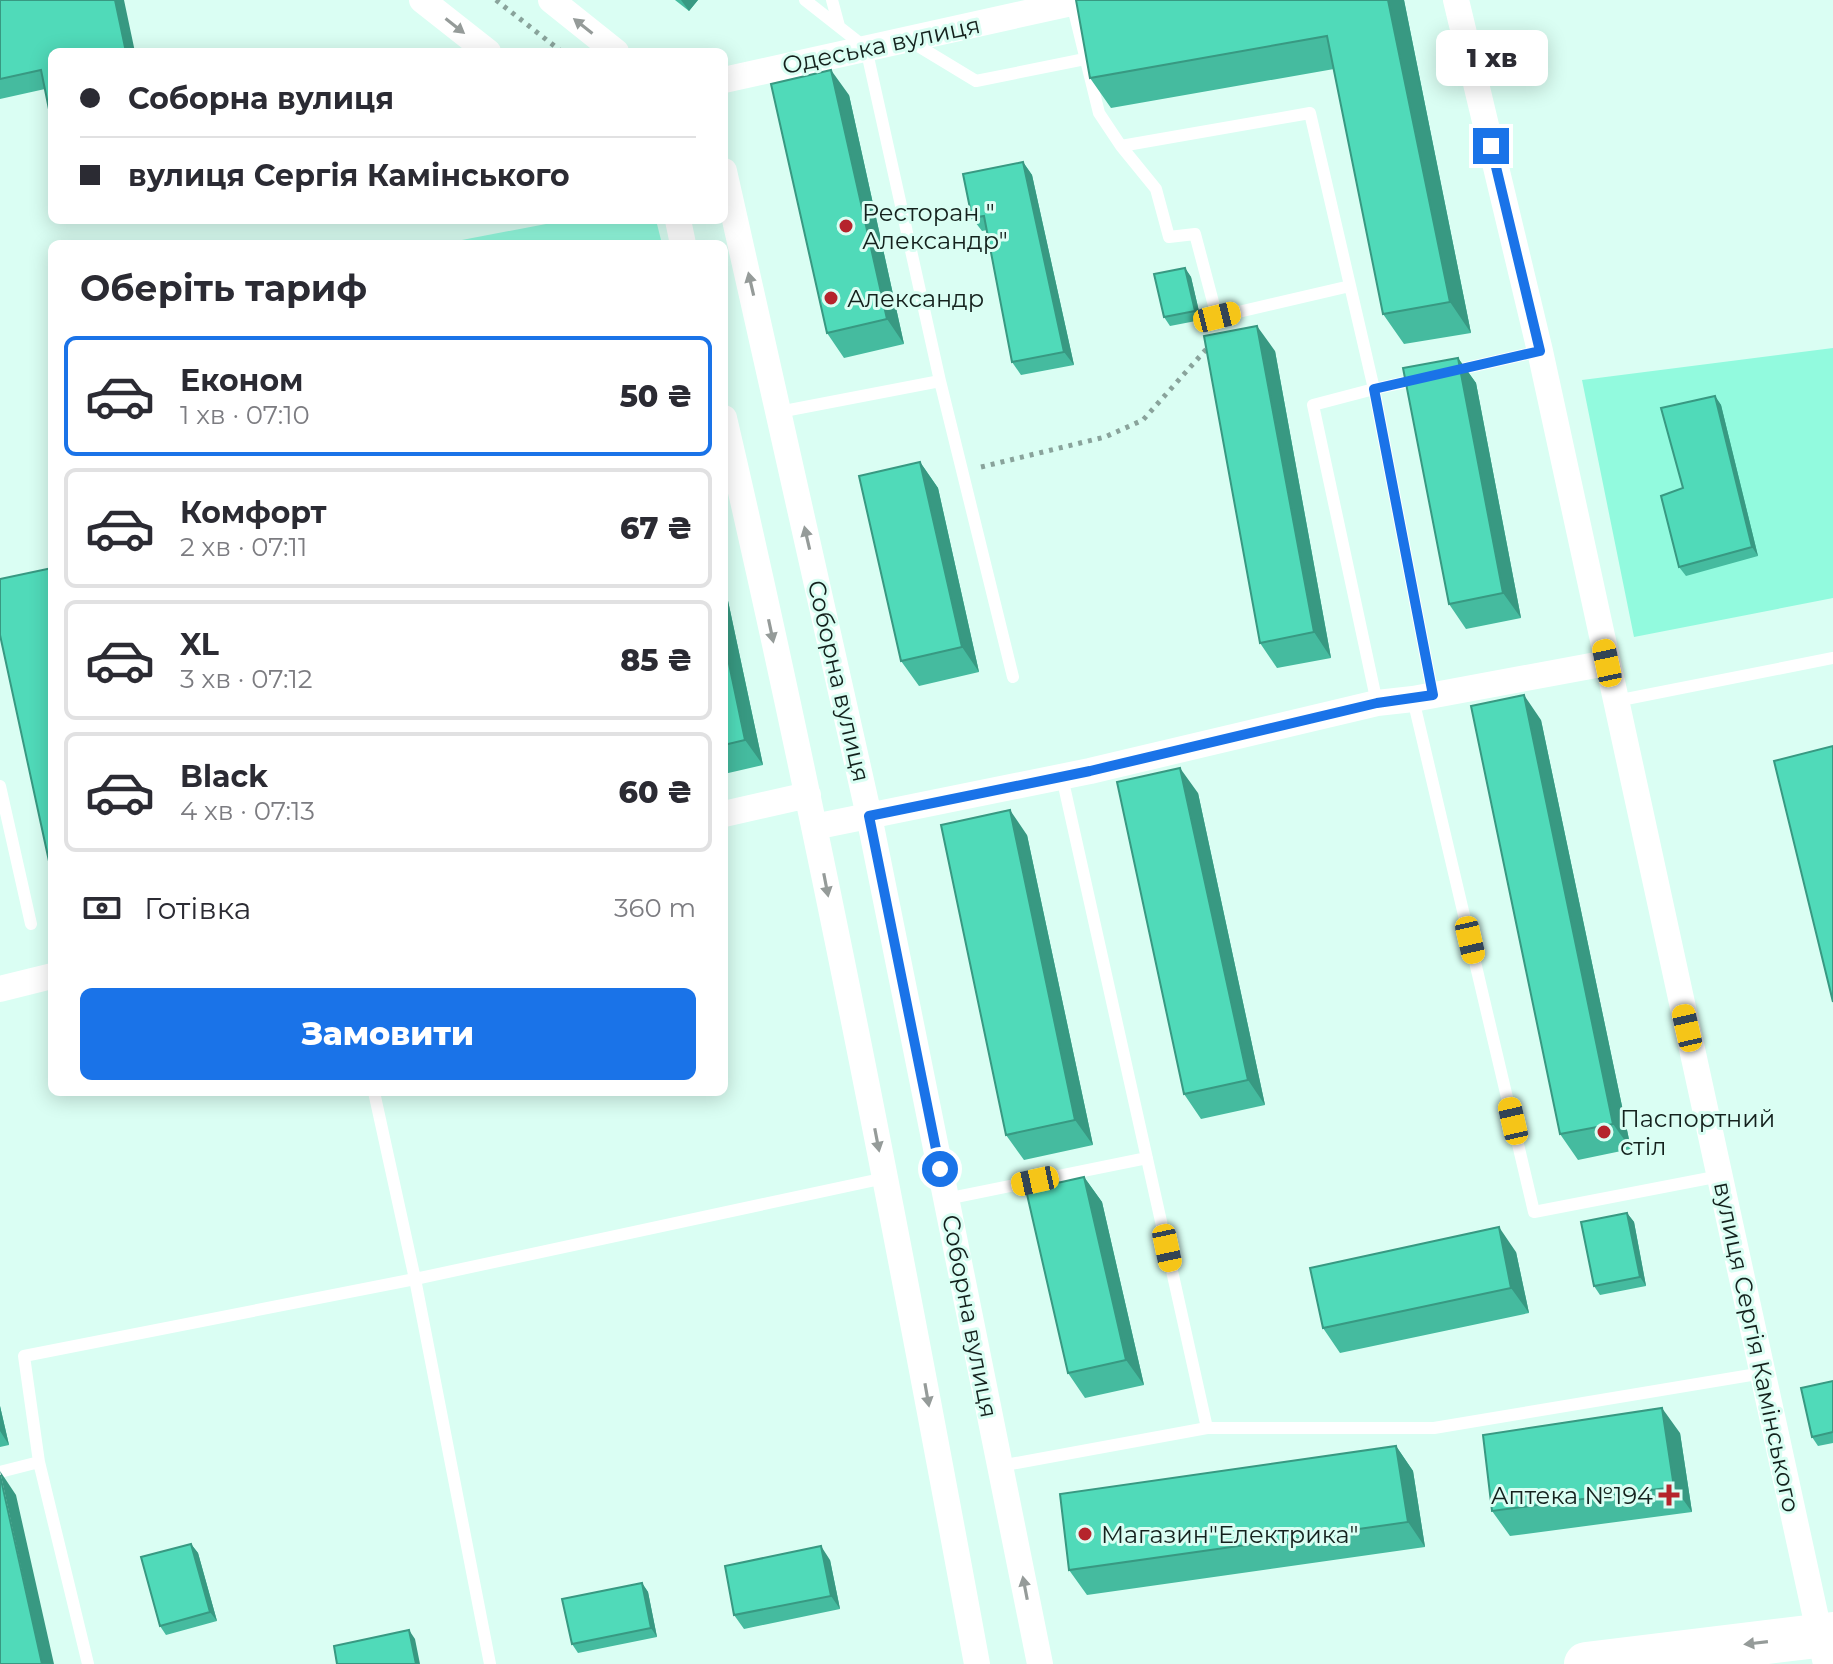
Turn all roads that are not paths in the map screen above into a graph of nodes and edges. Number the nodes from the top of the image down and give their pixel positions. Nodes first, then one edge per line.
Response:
1 (422, 0) edge
2 (551, 0) edge
3 (805, 0) edge
4 (832, 0) edge
5 (1456, 0) edge
6 (1078, 2) edge
7 (839, 26) junction
8 (907, 39) junction
9 (483, 48) edge
10 (611, 48) edge
11 (866, 48) junction
12 (1085, 59) junction
13 (728, 79) edge
14 (1121, 146) junction
15 (728, 189) edge
16 (1350, 286) junction
17 (1540, 351) junction
18 (940, 381) junction
19 (1374, 389) junction
20 (779, 412) junction
21 (728, 439) edge
22 (1833, 658) edge
23 (1607, 663) junction
24 (1013, 677) dead end
25 (1423, 697) junction
26 (1615, 701) junction
27 (1377, 703) junction
28 (1062, 777) junction
29 (0, 786) edge
30 (808, 795) junction
31 (728, 813) edge
32 (869, 816) junction
33 (814, 827) junction
34 (31, 924) dead end
35 (48, 977) edge
36 (0, 989) edge
37 (375, 1096) edge
38 (1147, 1158) junction
39 (1720, 1176) junction
40 (885, 1178) junction
41 (946, 1199) junction
42 (415, 1279) junction
43 (1763, 1373) junction
44 (1207, 1428) junction
45 (39, 1462) junction
46 (1000, 1466) junction
47 (0, 1472) edge
48 (1826, 1644) edge
49 (88, 1664) edge
50 (490, 1664) edge
51 (977, 1664) edge
52 (1040, 1664) edge
53 (1586, 1664) edge

1 -> 9 street
10 -> 2 street
3 - 7 lane
4 - 7 lane
5 - 17 street, вулиця Сергія Камінського
6 - 8 street, Одеська вулиця
6 - 12 lane
7 - 11 lane
8 - 11 street, Одеська вулиця
8 - 12 lane
11 - 13 street, Одеська вулиця
11 - 18 lane
12 - 14 lane
14 - 16 lane
14 - 16 lane
20 -> 15 street, Соборна вулиця
16 - 19 lane
17 - 19 lane
17 - 23 street, вулиця Сергія Камінського
18 - 20 lane
18 - 24 lane
19 - 25 lane
19 - 27 lane
32 -> 20 street, Соборна вулиця
21 -> 30 street
22 - 26 lane
23 - 25 street
23 - 26 street, вулиця Сергія Камінського
25 - 27 street
25 - 39 lane
26 - 39 street, вулиця Сергія Камінського
27 - 28 street
28 - 32 street
28 - 38 lane
29 - 34 lane
30 - 31 street
30 - 33 street
32 - 33 street
32 - 41 street, Соборна вулиця
33 -> 40 street
35 - 36 street
37 - 42 lane
38 - 41 lane
38 - 44 lane
39 - 43 street, вулиця Сергія Камінського
40 - 42 lane
40 -> 51 street
41 - 46 street, Соборна вулиця
42 - 45 lane
42 - 50 lane
43 - 44 lane
43 - 48 street, вулиця Сергія Камінського
44 - 46 lane
45 - 47 lane
45 - 49 lane
52 -> 46 street, Соборна вулиця
48 -> 53 highway

